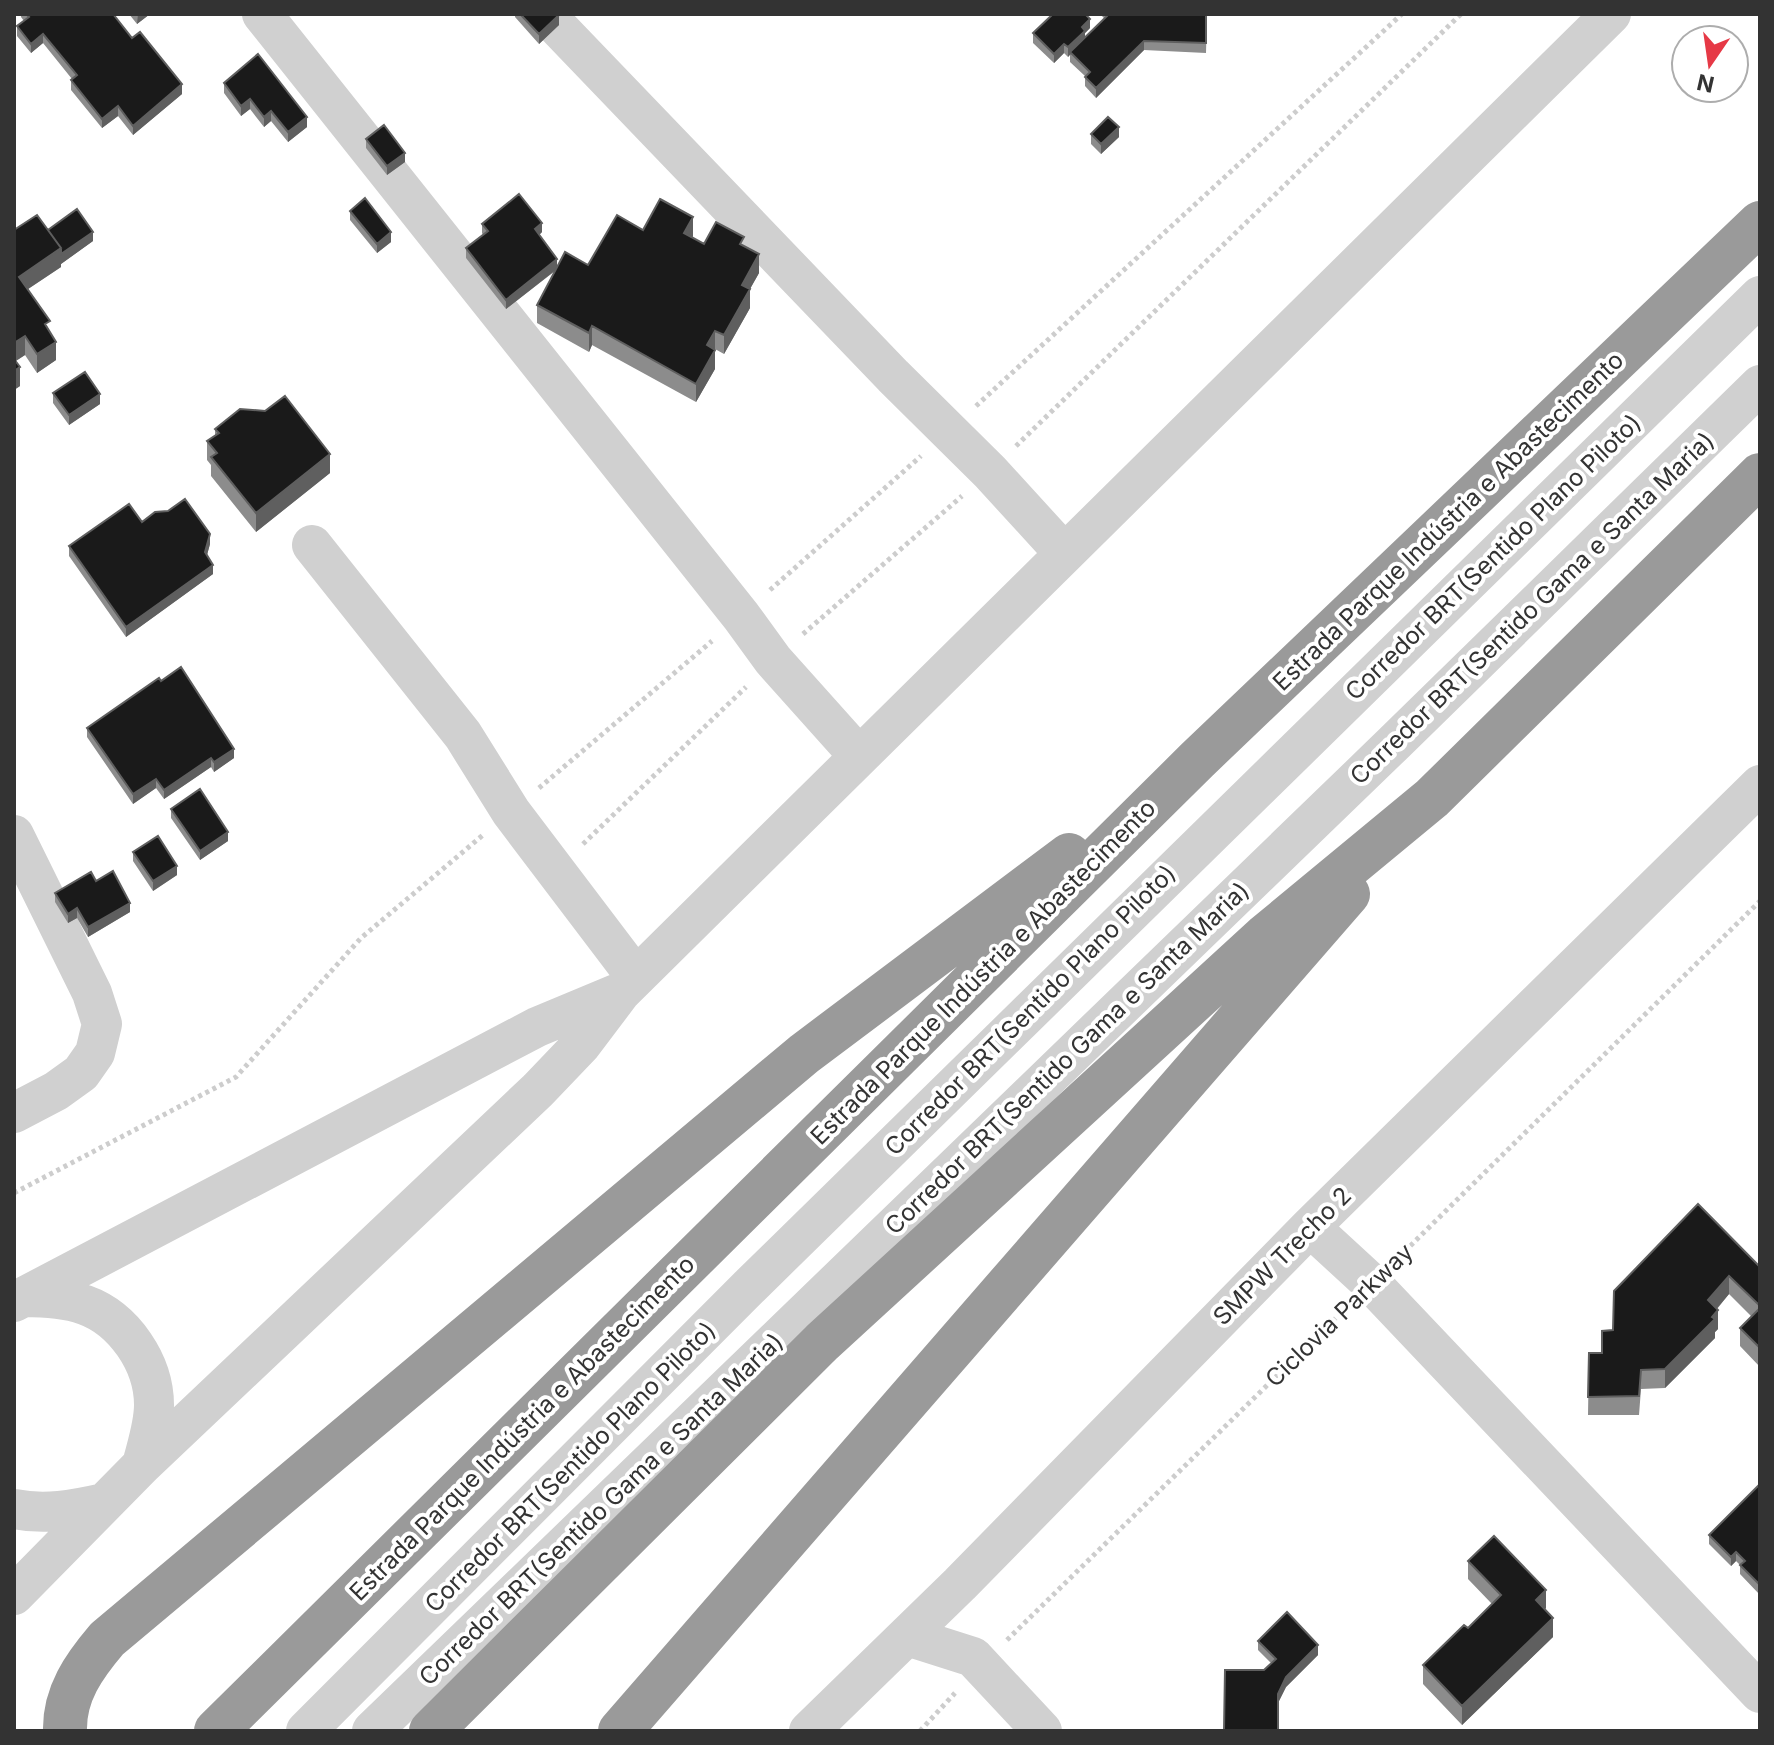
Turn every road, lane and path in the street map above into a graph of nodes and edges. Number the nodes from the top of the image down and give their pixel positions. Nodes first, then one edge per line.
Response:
1 (262, 14) edge
2 (1611, 14) edge
3 (552, 21) edge
4 (1760, 223) edge
5 (1760, 296) edge
6 (1760, 385) edge
7 (1760, 475) edge
8 (312, 545) dead end
9 (1064, 553) junction
10 (858, 755) junction
11 (1197, 760) junction
12 (1760, 785) edge
13 (1432, 798) junction
14 (14, 835) edge
15 (1760, 901) edge
16 (629, 985) junction
17 (14, 1113) edge
18 (1310, 1227) junction
19 (1372, 1284) junction
20 (19, 1300) edge
21 (142, 1465) junction
22 (104, 1503) junction
23 (14, 1509) edge
24 (960, 1584) junction
25 (14, 1595) edge
26 (907, 1636) junction
27 (977, 1661) junction
28 (1760, 1693) edge
29 (65, 1731) edge
30 (216, 1731) edge
31 (306, 1731) edge
32 (372, 1731) edge
33 (431, 1731) edge
34 (620, 1731) edge
35 (809, 1731) edge
36 (920, 1731) edge
37 (1042, 1731) edge

1 - 10 street
2 - 9 street
3 - 9 street
4 - 11 highway, Estrada Parque Indústria e Abastecimento
5 - 31 street, Corredor BRT(Sentido Plano Piloto)
6 - 32 street, Corredor BRT(Sentido Gama e Santa Maria)
7 - 13 highway
8 - 16 street
9 - 10 street
10 - 16 street
11 - 29 highway
11 - 30 highway, Estrada Parque Indústria e Abastecimento
12 - 18 street, SMPW Trecho 2
13 - 33 highway
13 - 34 highway
14 - 17 street
15 - 19 path, Ciclovia Parkway
16 - 20 street
16 - 21 street
18 - 19 street
18 - 24 street, SMPW Trecho 2
19 - 27 path, Ciclovia Parkway
19 - 28 street
20 - 21 street
21 - 22 street
22 - 23 street
22 - 25 street
24 - 26 street, SMPW Trecho 2
24 - 27 street
26 - 27 street
26 - 35 street, SMPW Trecho 2
27 - 36 path, Ciclovia Parkway
27 - 37 street

